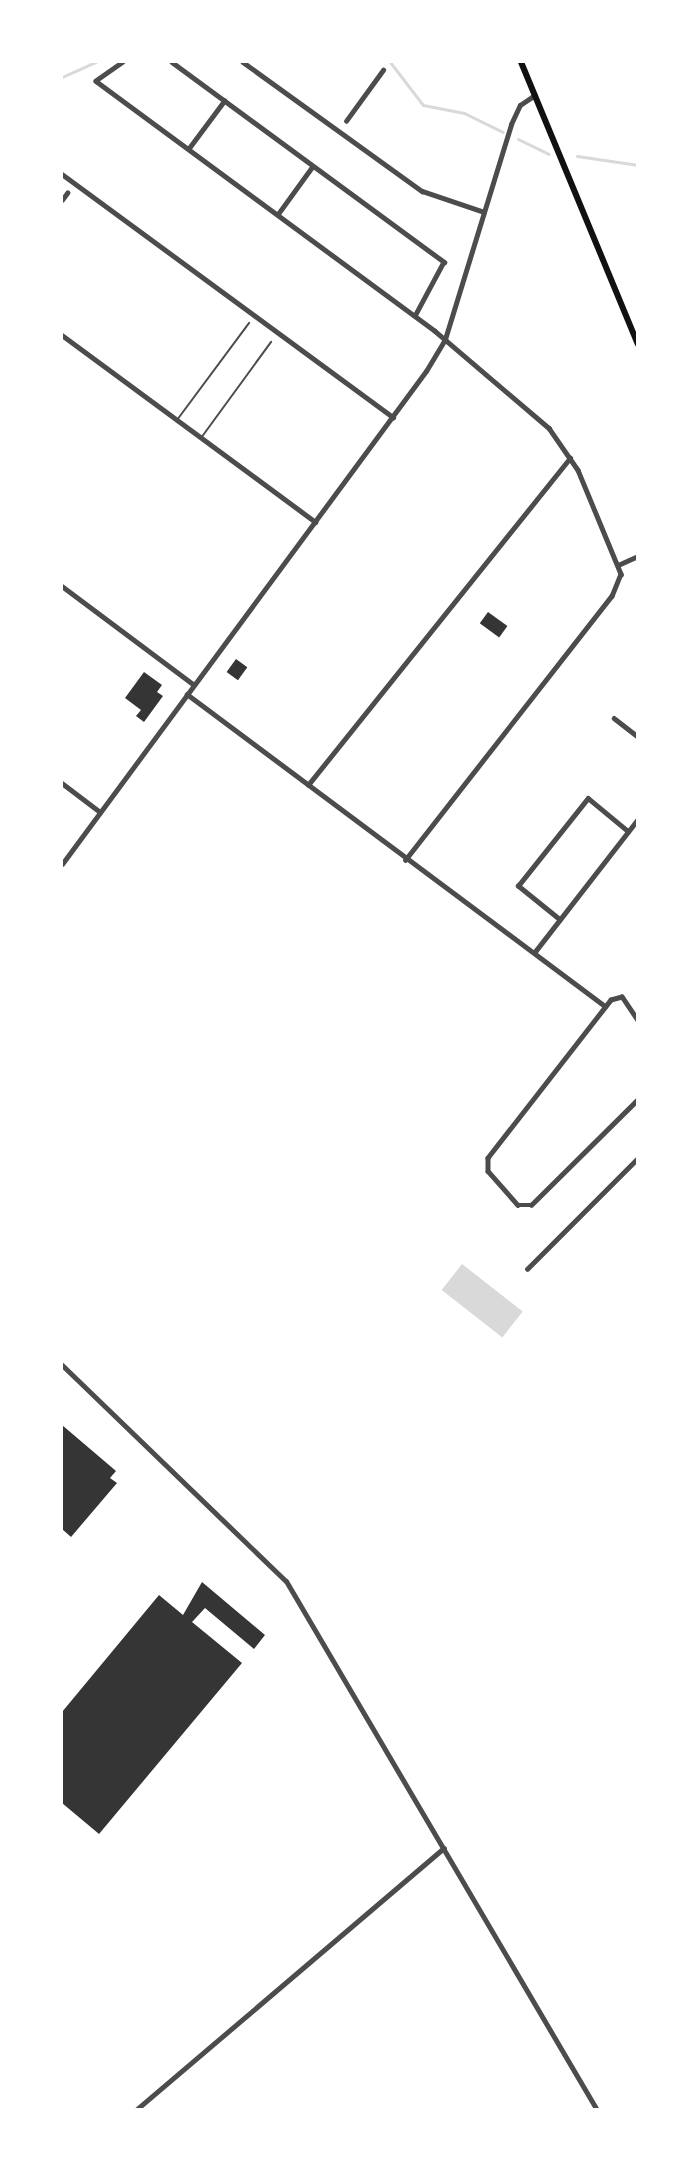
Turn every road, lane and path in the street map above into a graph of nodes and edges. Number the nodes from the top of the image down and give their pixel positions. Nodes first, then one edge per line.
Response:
1 (123, 62) edge
2 (172, 62) edge
3 (243, 62) edge
4 (521, 62) edge
5 (383, 70) dead end
6 (535, 95) junction
7 (224, 101) junction
8 (346, 121) dead end
9 (189, 148) junction
10 (312, 167) junction
11 (62, 174) edge
12 (67, 193) dead end
13 (62, 200) edge
14 (484, 213) junction
15 (278, 214) junction
16 (415, 316) junction
17 (249, 323) dead end
18 (62, 335) edge
19 (445, 339) junction
20 (271, 342) dead end
21 (638, 344) edge
22 (393, 417) junction
23 (177, 420) junction
24 (201, 438) junction
25 (570, 458) junction
26 (316, 522) junction
27 (638, 556) edge
28 (618, 565) junction
29 (62, 586) edge
30 (194, 684) junction
31 (186, 694) junction
32 (614, 718) dead end
33 (638, 737) edge
34 (62, 783) edge
35 (308, 785) junction
36 (100, 812) junction
37 (638, 819) edge
38 (628, 831) junction
39 (406, 860) junction
40 (62, 864) edge
41 (560, 920) junction
42 (534, 952) junction
43 (605, 1006) junction
44 (638, 1021) edge
45 (638, 1099) edge
46 (638, 1158) edge
47 (527, 1269) dead end
48 (62, 1365) edge
49 (444, 1848) junction
50 (136, 2109) edge
51 (597, 2109) edge

1 - 9 street
2 - 7 street
3 - 14 street
4 - 6 main road
5 - 8 street
6 - 14 street
6 - 21 main road
7 - 9 street
7 - 10 street
9 - 15 street
10 - 15 street
10 - 16 street
11 - 22 street
12 - 13 street
14 - 19 street
15 - 16 street
16 - 19 street
17 - 23 lane
18 - 23 street
19 - 22 street
19 - 25 street
20 - 24 lane
22 - 26 street
23 - 24 street
24 - 26 street
25 - 28 street
25 - 35 street
26 - 30 street
27 - 28 street
28 - 39 street
29 - 30 street
30 - 31 street
31 - 35 street
31 - 36 street
32 - 33 street
34 - 36 street
35 - 39 street
36 - 40 street
37 - 38 street
38 - 41 street
38 - 41 street
39 - 42 street
41 - 42 street
42 - 43 street
43 - 44 street
43 - 45 street
46 - 47 street
48 - 49 street
49 - 50 street
49 - 51 street

